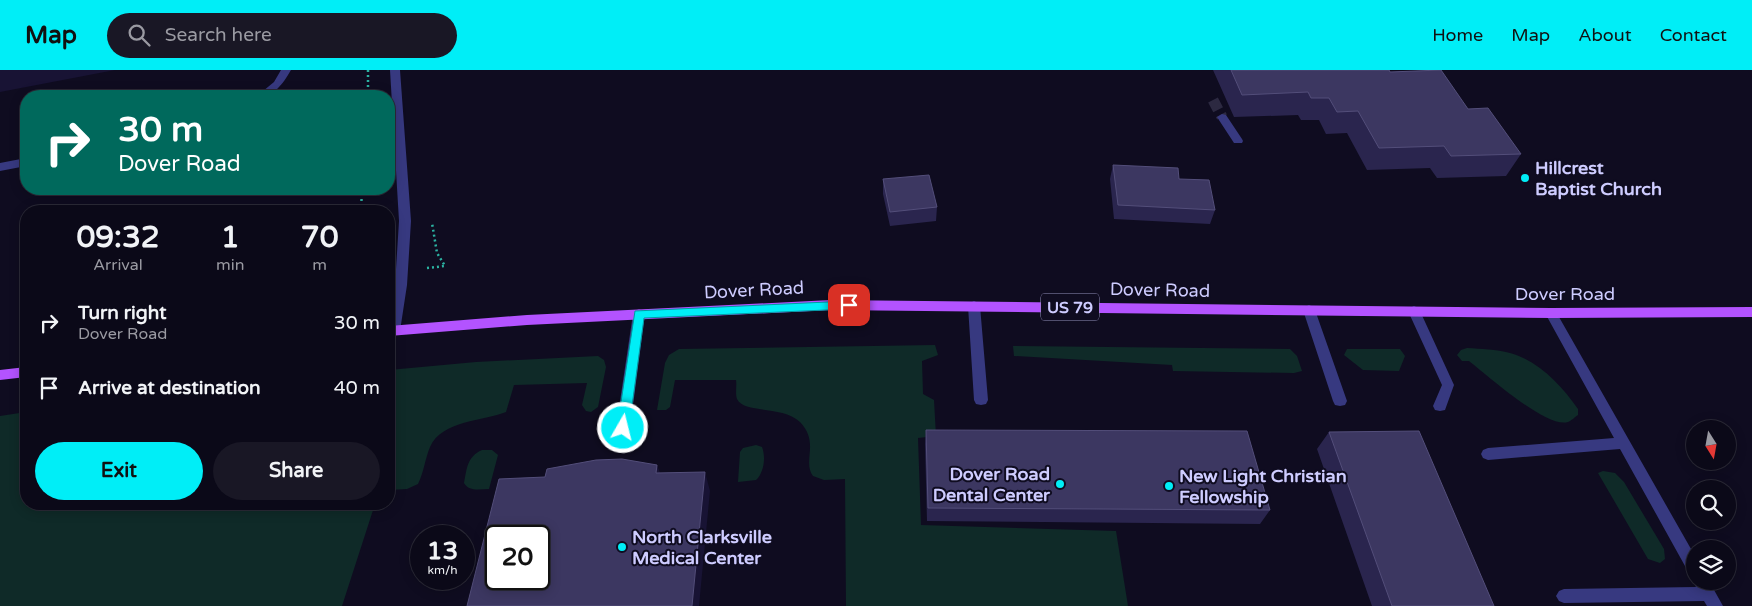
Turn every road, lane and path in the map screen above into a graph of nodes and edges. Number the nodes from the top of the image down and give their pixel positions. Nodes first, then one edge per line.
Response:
1 (286, 70) edge
2 (368, 70) edge
3 (395, 70) edge
4 (270, 90) edge
5 (368, 90) edge
6 (1222, 117) tunnel mouth
7 (1238, 141) dead end
8 (20, 163) edge
9 (0, 167) edge
10 (974, 306) junction
11 (1310, 310) junction
12 (1414, 311) junction
13 (1752, 312) edge
14 (395, 313) edge
15 (1551, 313) junction
16 (639, 314) junction
17 (395, 331) edge
18 (20, 373) edge
19 (0, 375) edge
20 (981, 400) dead end
21 (1340, 401) dead end
22 (1440, 406) dead end
23 (623, 428) dead end
24 (1624, 443) junction
25 (1488, 454) dead end
26 (1686, 554) edge
27 (1708, 594) edge
28 (1564, 596) dead end

1 - 4 street
2 - 5 path
3 - 14 street
6 - 7 street
8 - 9 street
10 - 11 main road, Dover Road / US 79
10 - 16 main road, Dover Road / US 79
10 - 20 street
11 - 12 main road, Dover Road / US 79
11 - 21 street
12 - 15 main road, Dover Road / US 79
12 - 22 street
13 - 15 main road, Dover Road / US 79
15 - 24 street
16 - 17 main road, Dover Road / US 79
16 - 23 street
18 - 19 main road
24 - 25 street
24 - 26 street
27 - 28 street

